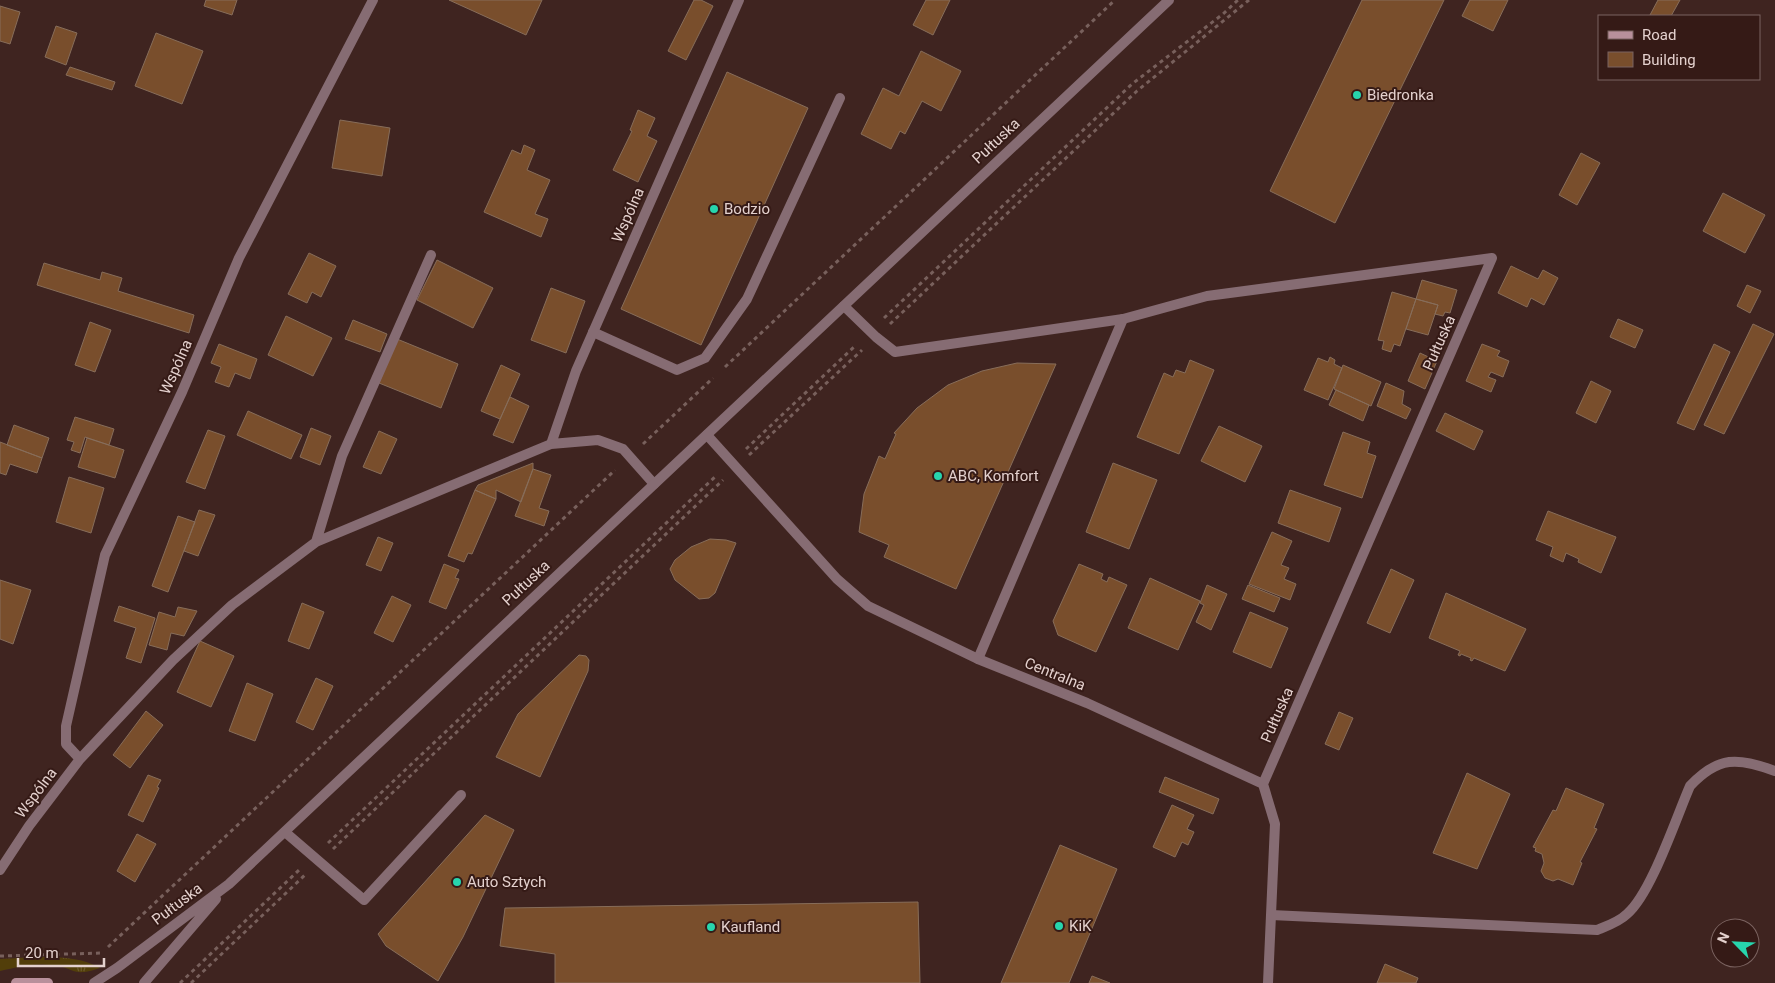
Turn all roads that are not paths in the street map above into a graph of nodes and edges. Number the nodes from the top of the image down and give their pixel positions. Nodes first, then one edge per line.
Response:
1 (373, 0) edge
2 (739, 0) edge
3 (1169, 0) edge
4 (840, 98) dead end
5 (431, 255) dead end
6 (844, 306) junction
7 (1123, 319) junction
8 (593, 332) junction
9 (707, 435) junction
10 (551, 444) junction
11 (654, 484) junction
12 (316, 542) junction
13 (978, 659) junction
14 (80, 759) junction
15 (1775, 771) edge
16 (1263, 784) junction
17 (461, 795) dead end
18 (285, 832) junction
19 (0, 870) edge
20 (229, 884) junction
21 (1271, 915) junction
22 (16, 983) edge
23 (48, 983) edge
24 (94, 983) edge
25 (144, 983) edge
26 (1268, 983) edge

1 - 14 street, Wspólna
2 - 8 street, Wspólna
3 - 6 street, Pułtuska
4 - 8 street
5 - 12 street
6 - 7 street, Pułtuska
6 - 9 street, Pułtuska
7 - 13 street
7 - 16 street, Pułtuska
8 - 10 street, Wspólna
9 - 11 street, Pułtuska
9 - 13 street, Centralna
10 - 11 street, Wspólna
10 - 12 street, Wspólna
11 - 18 street, Pułtuska
12 - 14 street, Wspólna
13 - 16 street, Centralna
14 - 19 street, Wspólna
15 - 21 street
16 - 21 street
17 - 18 street
18 - 20 street, Pułtuska
20 - 24 street, Pułtuska
20 - 25 street, Pułtuska
21 - 26 street
22 - 23 main road

